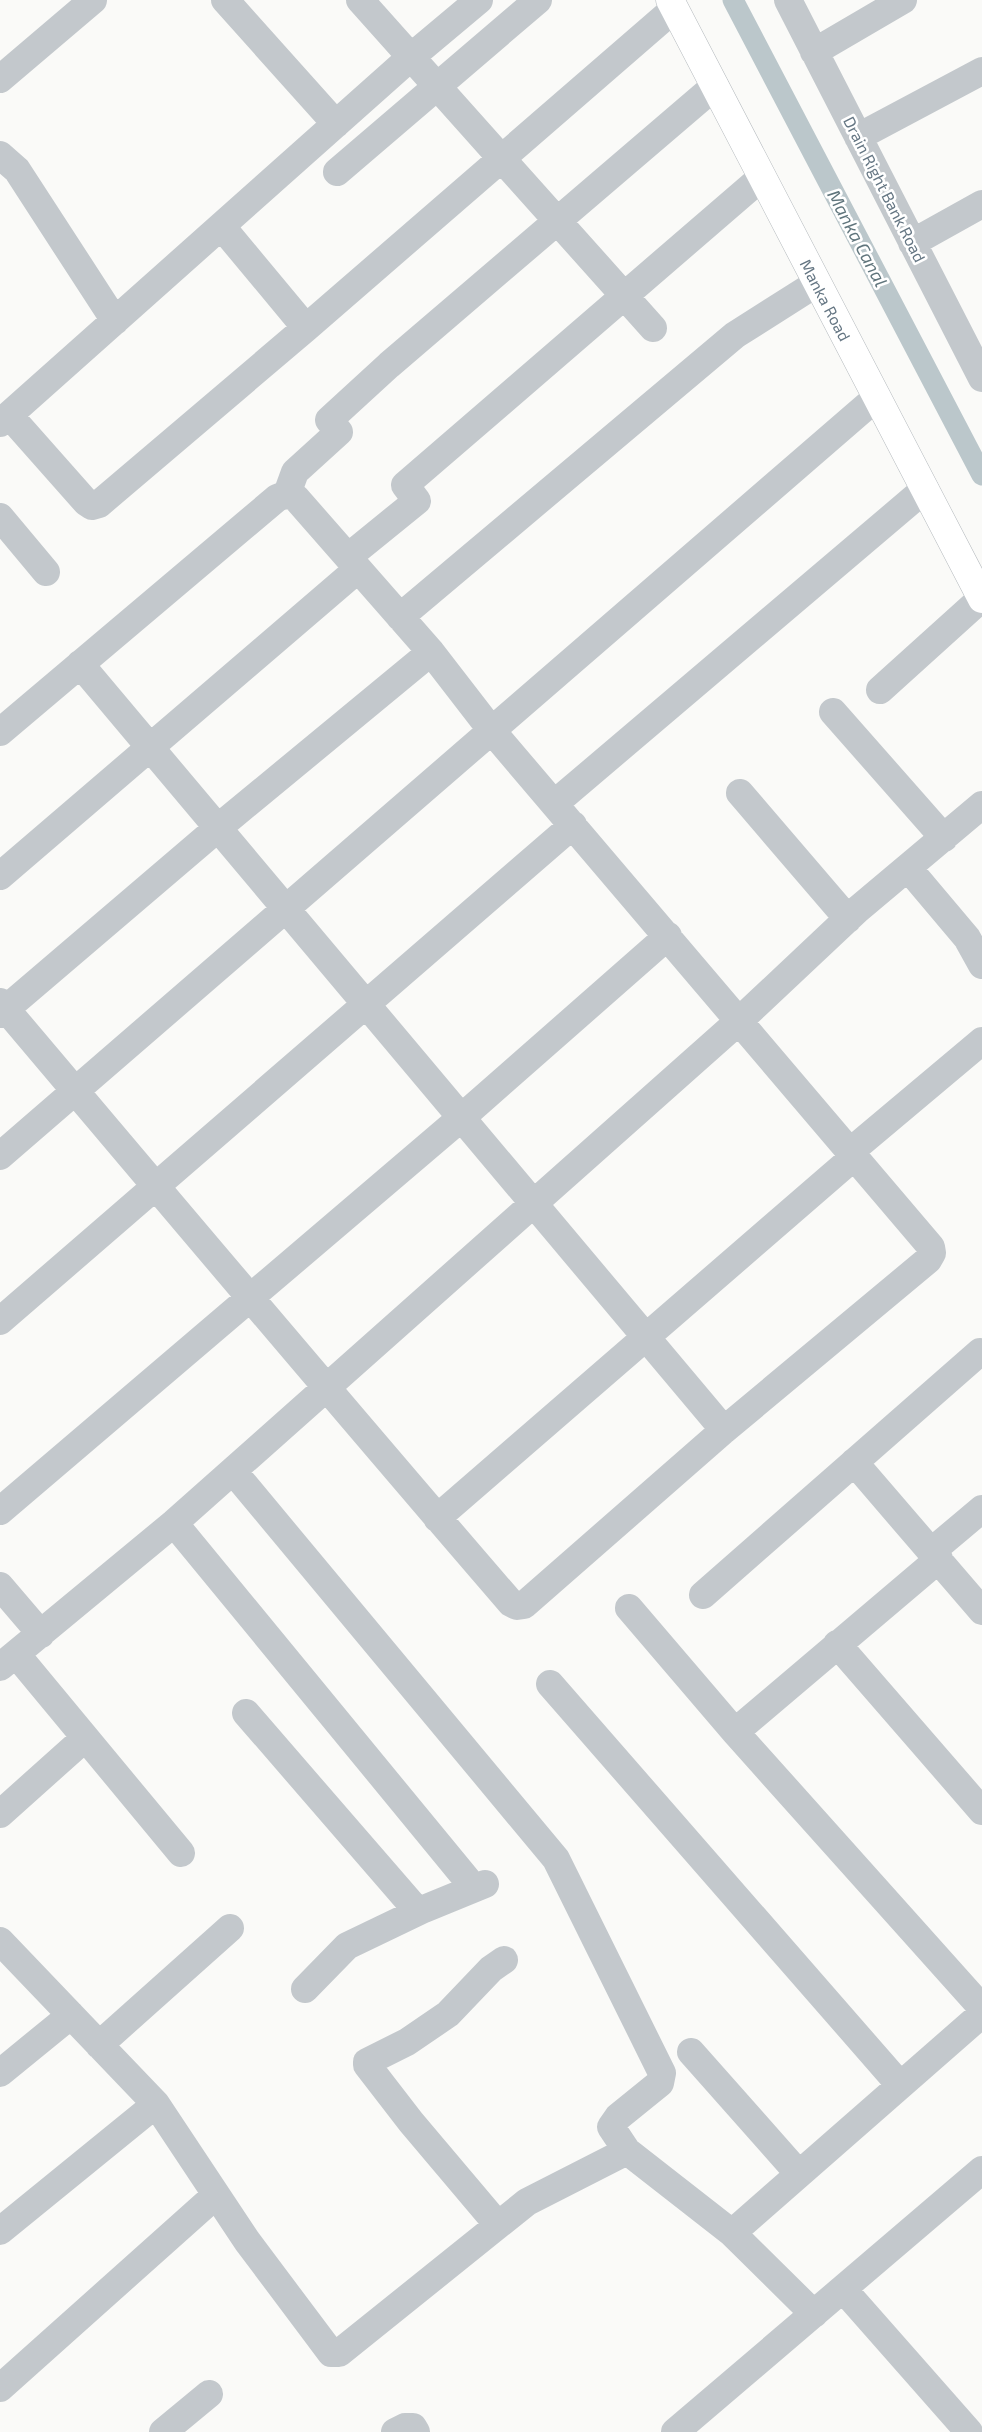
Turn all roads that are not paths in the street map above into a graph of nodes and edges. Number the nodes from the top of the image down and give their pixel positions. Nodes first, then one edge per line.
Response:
1 (93, 0) edge
2 (225, 0) edge
3 (360, 0) edge
4 (479, 0) edge
5 (538, 0) edge
6 (788, 0) edge
7 (903, 0) edge
8 (672, 4) edge
9 (814, 52) junction
10 (411, 57) junction
11 (982, 71) edge
12 (0, 79) edge
13 (437, 86) junction
14 (715, 86) junction
15 (336, 124) junction
16 (858, 137) junction
17 (0, 155) edge
18 (502, 159) junction
19 (338, 172) dead end
20 (762, 177) junction
21 (982, 204) edge
22 (557, 220) junction
23 (222, 227) junction
24 (912, 243) junction
25 (817, 283) junction
26 (624, 295) junction
27 (115, 321) junction
28 (306, 328) junction
29 (653, 328) dead end
30 (978, 362) edge
31 (877, 397) junction
32 (5, 419) edge
33 (925, 489) junction
34 (287, 494) junction
35 (0, 517) edge
36 (353, 563) junction
37 (46, 572) dead end
38 (982, 598) edge
39 (400, 617) junction
40 (431, 652) junction
41 (80, 664) junction
42 (880, 690) dead end
43 (833, 712) dead end
44 (492, 730) junction
45 (0, 732) edge
46 (152, 747) junction
47 (740, 793) dead end
48 (554, 804) junction
49 (982, 806) edge
50 (573, 825) junction
51 (219, 827) junction
52 (944, 838) junction
53 (908, 868) junction
54 (0, 876) edge
55 (288, 909) junction
56 (848, 919) junction
57 (668, 936) junction
58 (982, 965) edge
59 (368, 1005) junction
60 (2, 1008) edge
61 (738, 1021) junction
62 (982, 1041) edge
63 (76, 1090) junction
64 (461, 1118) junction
65 (853, 1154) junction
66 (0, 1156) edge
67 (156, 1184) junction
68 (532, 1203) junction
69 (251, 1298) junction
70 (0, 1321) edge
71 (646, 1338) junction
72 (980, 1352) dead end
73 (326, 1388) junction
74 (724, 1430) junction
75 (854, 1462) junction
76 (233, 1471) junction
77 (982, 1509) edge
78 (0, 1512) edge
79 (437, 1518) junction
80 (174, 1523) junction
81 (935, 1555) junction
82 (0, 1586) edge
83 (703, 1595) dead end
84 (629, 1608) dead end
85 (982, 1611) edge
86 (41, 1634) junction
87 (837, 1644) junction
88 (8, 1661) edge
89 (550, 1684) dead end
90 (246, 1713) dead end
91 (735, 1732) junction
92 (85, 1738) junction
93 (982, 1811) edge
94 (0, 1814) edge
95 (180, 1853) dead end
96 (424, 1909) junction
97 (230, 1928) dead end
98 (0, 1941) edge
99 (504, 1960) dead end
100 (305, 1989) dead end
101 (982, 2008) edge
102 (982, 2014) edge
103 (71, 2015) junction
104 (99, 2045) junction
105 (691, 2052) dead end
106 (0, 2073) edge
107 (900, 2085) junction
108 (156, 2104) junction
109 (627, 2151) junction
110 (982, 2170) edge
111 (799, 2174) junction
112 (216, 2195) junction
113 (498, 2225) junction
114 (0, 2231) edge
115 (732, 2233) junction
116 (843, 2289) junction
117 (814, 2314) junction
118 (0, 2388) edge
119 (209, 2394) dead end
120 (969, 2426) edge
121 (163, 2432) edge
122 (395, 2432) edge
123 (416, 2432) edge
124 (675, 2432) edge

1 - 12 street
2 - 15 street
3 - 10 street
4 - 10 street
5 - 13 street
6 - 9 street, Drain Right Bank Road
7 - 9 street
8 - 14 main road, Manka Road
8 - 18 street
9 - 16 street, Drain Right Bank Road
10 - 13 street
10 - 15 street
11 - 16 street
13 - 18 street
13 - 19 street
14 - 20 main road, Manka Road
14 - 22 street
15 - 23 street
16 - 24 street, Drain Right Bank Road
17 - 27 street
18 - 22 street
18 - 28 street
20 - 25 main road, Manka Road
20 - 26 street
21 - 24 street
22 - 26 street
22 - 34 street
23 - 27 street
23 - 28 street
24 - 30 street, Drain Right Bank Road
25 - 31 main road, Manka Road
25 - 39 street
26 - 29 street
26 - 36 street
27 - 32 street
28 - 32 street
31 - 33 main road, Manka Road
31 - 44 street
33 - 38 main road, Manka Road
33 - 48 street
34 - 36 street
34 - 41 street
35 - 37 street
36 - 39 street
36 - 46 street
38 - 42 street
39 - 40 street
40 - 44 street
40 - 51 street
41 - 45 street
41 - 46 street
43 - 52 street
44 - 48 street
44 - 55 street
46 - 51 street
46 - 54 street
47 - 56 street
48 - 50 street
49 - 52 street
50 - 57 street
50 - 59 street
51 - 55 street
51 - 60 street
52 - 53 street
53 - 56 street
53 - 58 street
55 - 59 street
55 - 63 street
56 - 61 street
57 - 61 street
57 - 64 street
59 - 64 street
59 - 67 street
60 - 63 street
61 - 65 street
61 - 68 street
62 - 65 street
63 - 66 street
63 - 67 street
64 - 68 street
64 - 69 street
65 - 71 street
65 - 74 street
67 - 69 street
67 - 70 street
68 - 71 street
68 - 73 street
69 - 73 street
69 - 78 street
71 - 74 street
71 - 79 street
72 - 75 street
73 - 76 street
73 - 79 street
74 - 79 street
75 - 81 street
75 - 83 street
76 - 80 street
76 - 109 street
77 - 81 street
80 - 86 street
80 - 96 street
81 - 85 street
81 - 87 street
82 - 86 street
84 - 91 street
86 - 88 street
87 - 91 street
87 - 93 street
88 - 92 street
89 - 107 street
90 - 96 street
91 - 101 street
92 - 94 street
92 - 95 street
96 - 100 street
97 - 104 street
98 - 103 street
99 - 113 street
102 - 107 street
103 - 104 street
103 - 106 street
104 - 108 street
105 - 111 street
107 - 111 street
108 - 112 street
108 - 114 street
109 - 113 street
109 - 115 street
110 - 116 street
111 - 115 street
112 - 113 street
112 - 118 street
115 - 117 street
116 - 117 street
116 - 120 street
117 - 124 street
119 - 121 street
122 - 123 street

